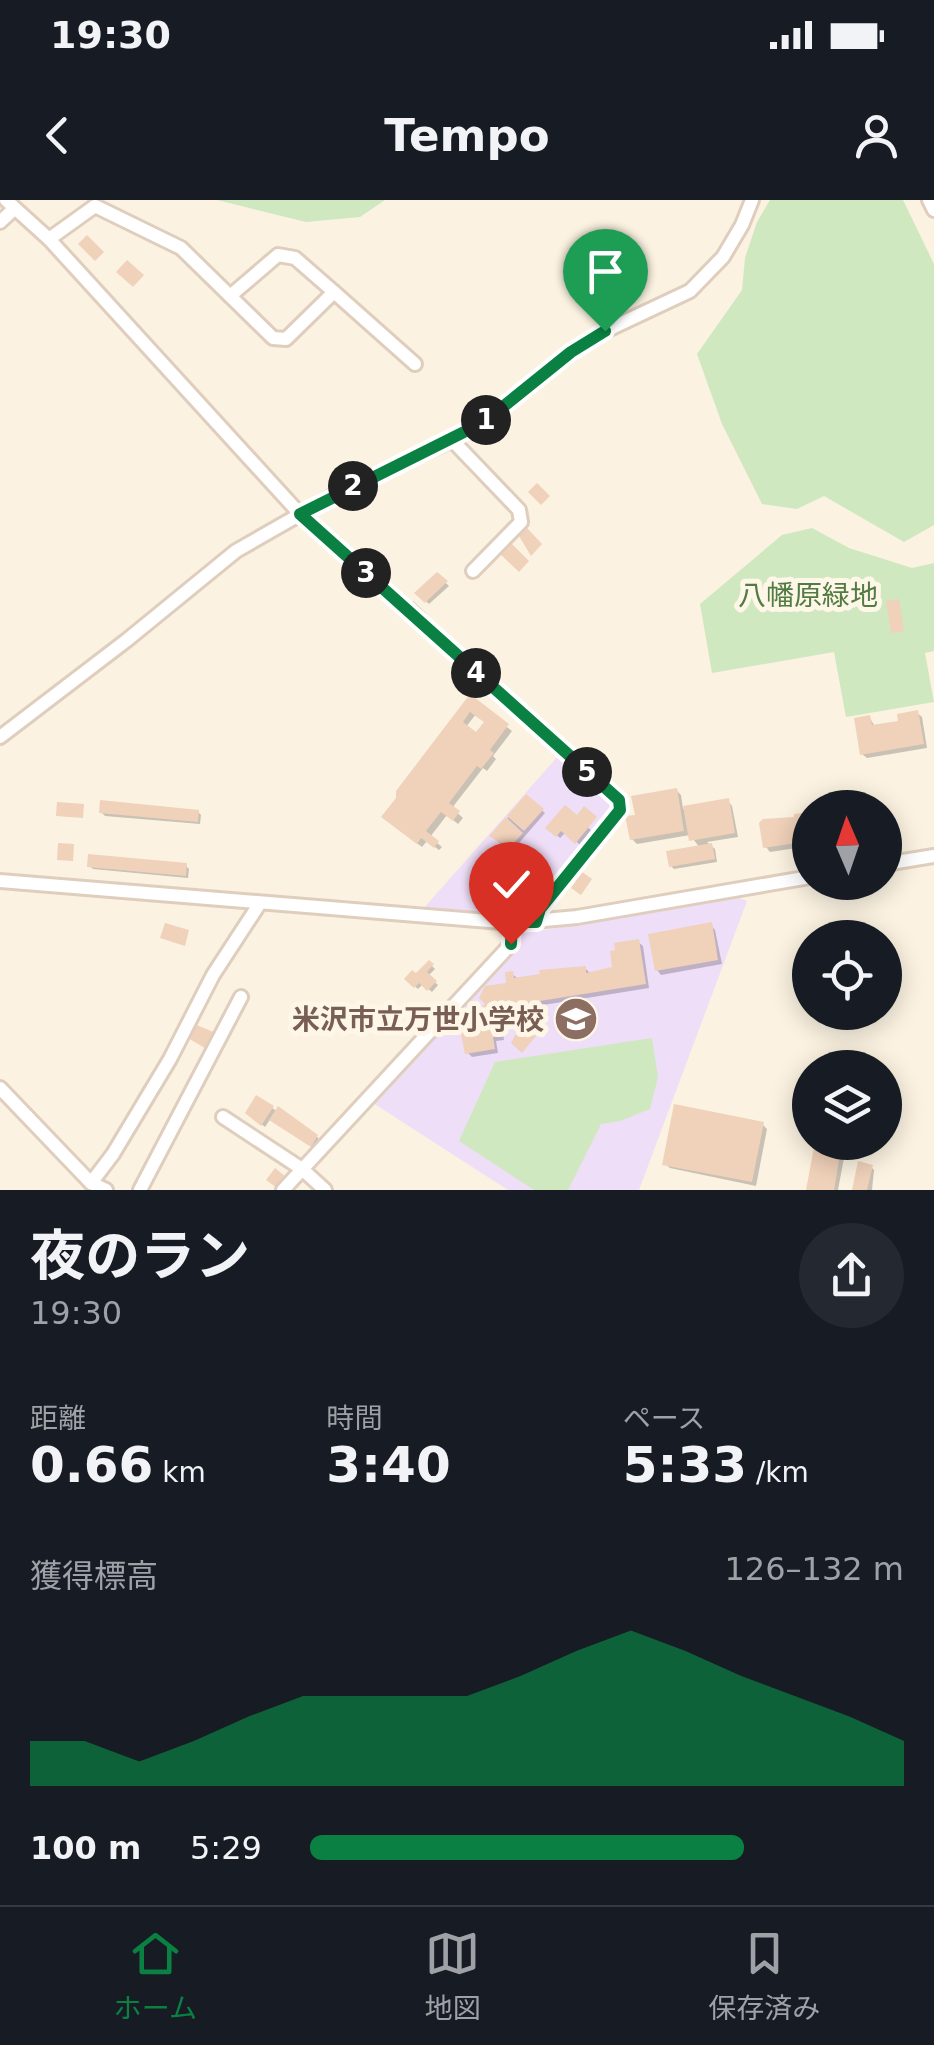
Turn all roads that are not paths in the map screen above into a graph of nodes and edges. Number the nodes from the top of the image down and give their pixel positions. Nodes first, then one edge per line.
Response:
1 (752, 200) edge
2 (929, 200) edge
3 (10, 204) edge
4 (934, 210) edge
5 (0, 222) edge
6 (49, 239) junction
7 (334, 292) junction
8 (230, 296) junction
9 (415, 364) dead end
10 (452, 440) junction
11 (300, 514) junction
12 (473, 571) dead end
13 (0, 737) edge
14 (934, 856) edge
15 (902, 861) edge
16 (792, 880) edge
17 (0, 882) edge
18 (260, 903) junction
19 (512, 922) junction
20 (536, 922) junction
21 (242, 997) dead end
22 (0, 1088) edge
23 (223, 1117) dead end
24 (302, 1169) junction
25 (92, 1182) junction
26 (106, 1190) edge
27 (140, 1190) edge
28 (283, 1190) edge
29 (325, 1190) edge

1 - 10 street
2 - 4 street
3 - 5 street
3 - 6 street
6 - 8 street
6 - 11 street
7 - 8 street
7 - 8 street
7 - 9 street
10 - 11 street
10 - 12 street
11 - 13 street
11 - 20 street
14 - 15 street
16 - 20 street
17 - 18 street
18 - 19 street
18 - 25 street
19 - 20 street
19 - 24 street
21 - 27 street
22 - 25 street
23 - 24 street
24 - 28 street
24 - 29 street
25 - 26 street

